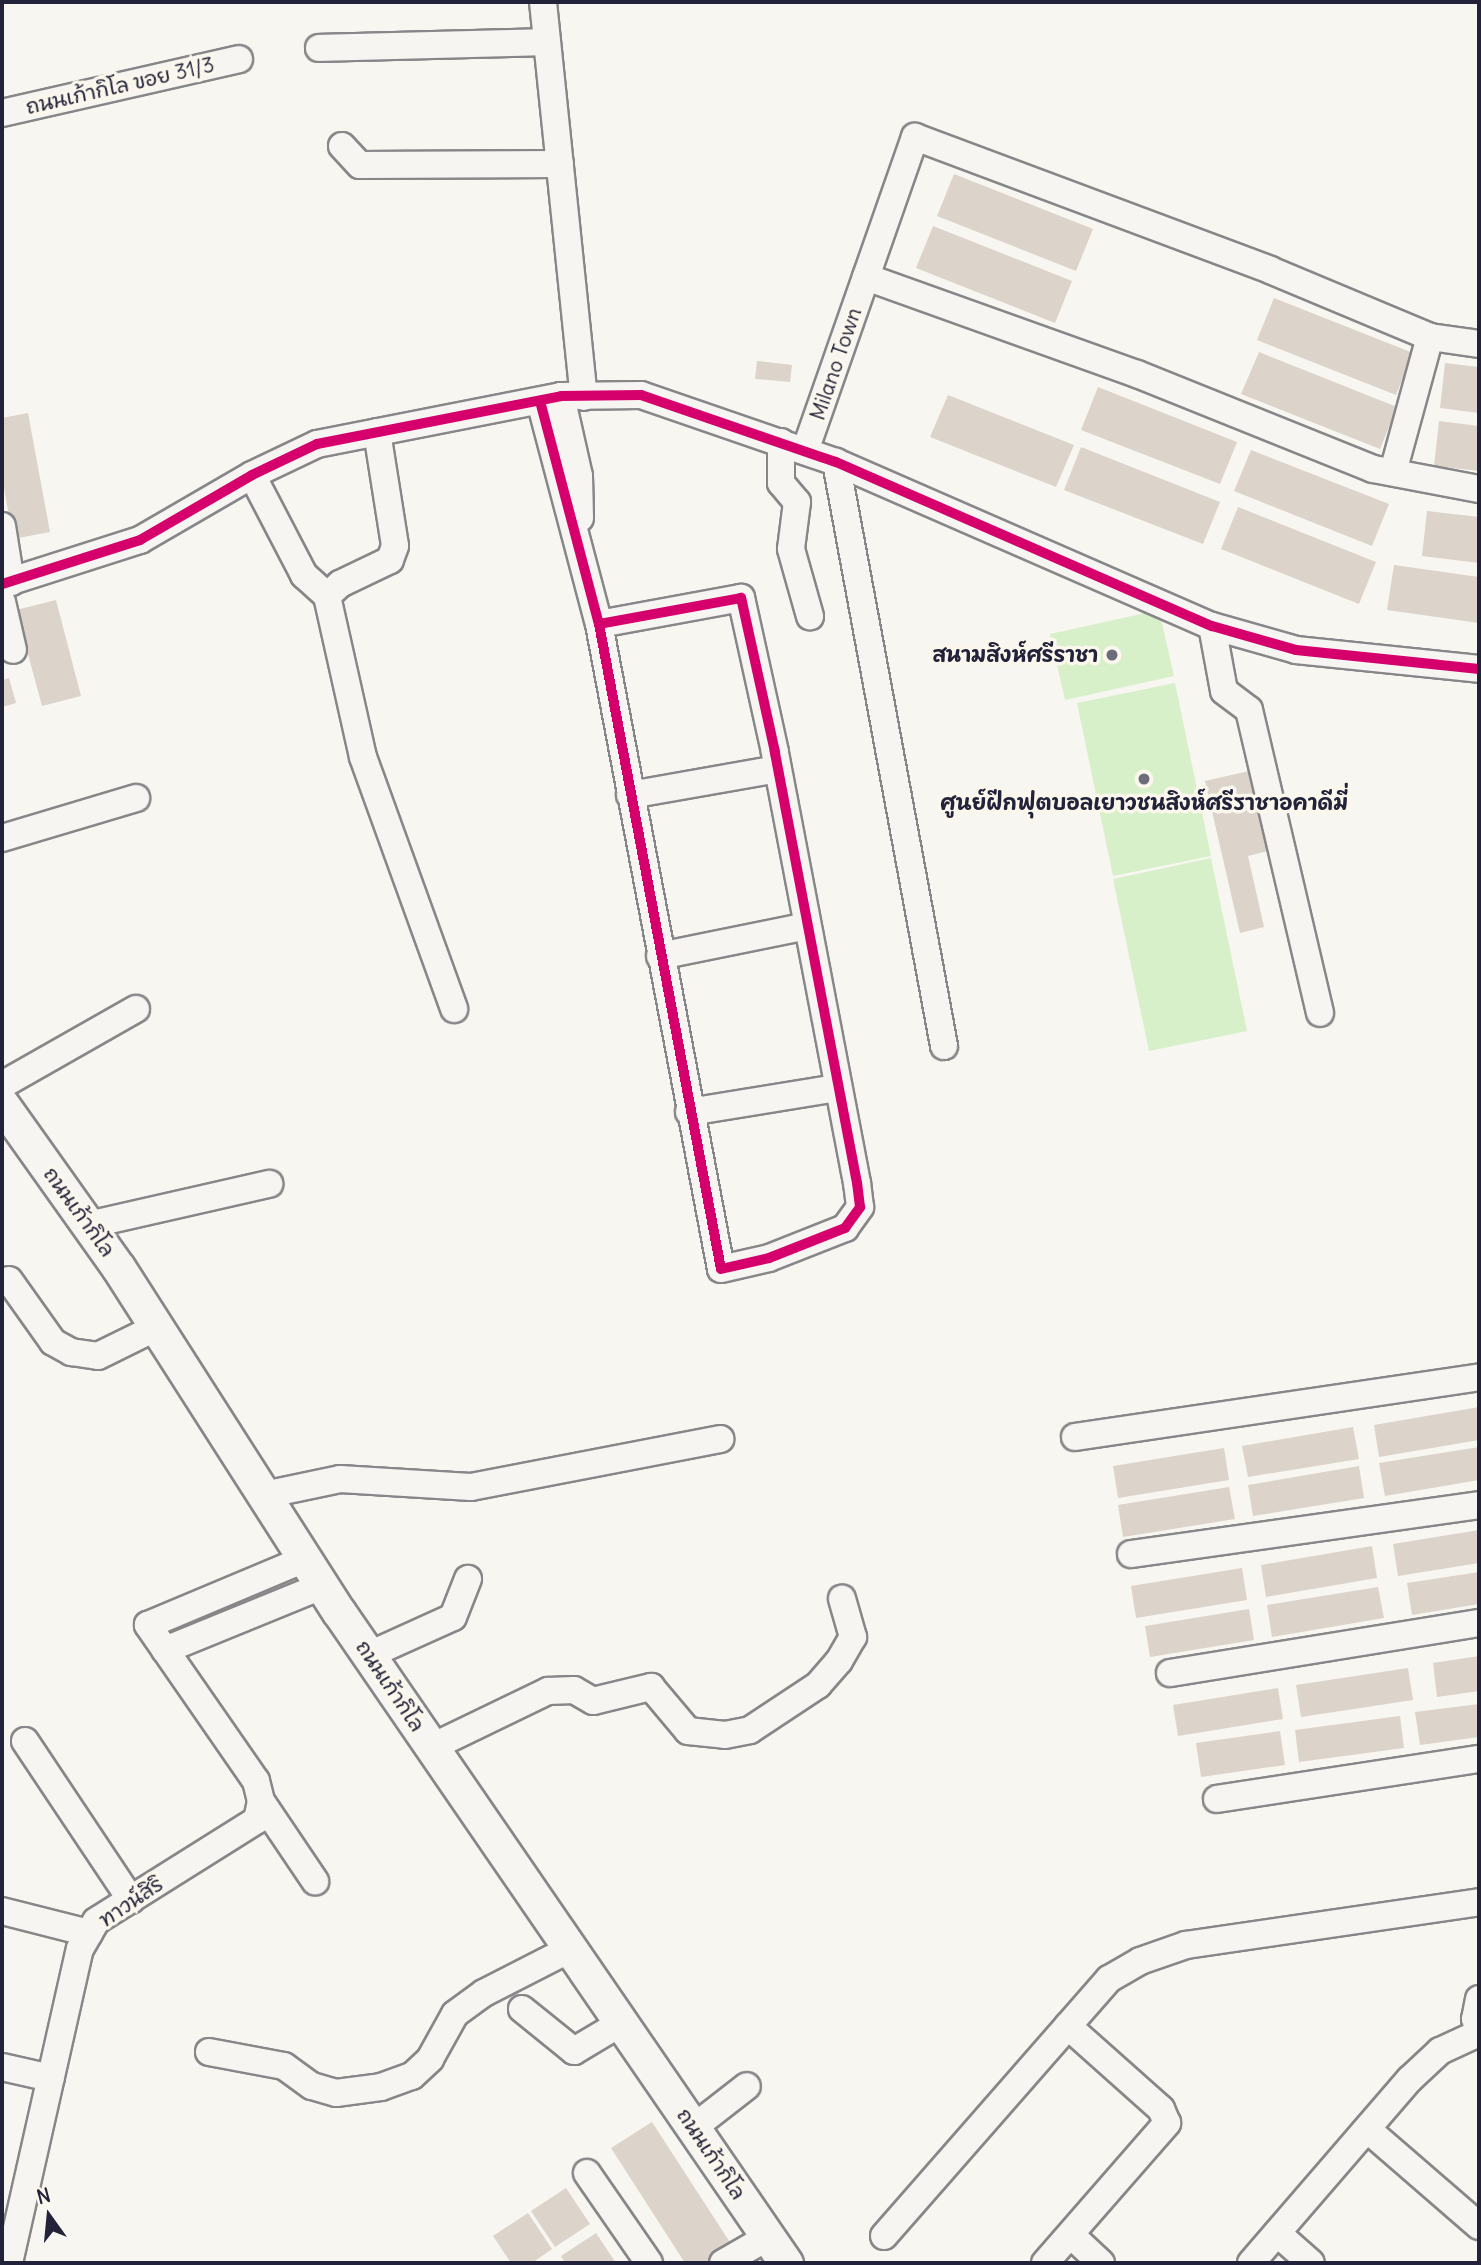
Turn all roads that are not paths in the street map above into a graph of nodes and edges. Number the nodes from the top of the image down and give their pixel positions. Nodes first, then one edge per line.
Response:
1 (543, 2) edge
2 (547, 42) junction
3 (319, 48) dead end
4 (239, 59) dead end
5 (2, 113) edge
6 (342, 146) dead end
7 (560, 164) junction
8 (866, 277) junction
9 (1430, 337) junction
10 (1479, 344) edge
11 (562, 398) junction
12 (377, 432) junction
13 (793, 446) junction
14 (836, 461) junction
15 (1392, 472) junction
16 (252, 475) junction
17 (1479, 489) edge
18 (2, 526) edge
19 (5, 589) edge
20 (327, 596) junction
21 (810, 616) dead end
22 (599, 624) junction
23 (1212, 626) junction
24 (13, 650) dead end
25 (1479, 669) edge
26 (777, 769) junction
27 (630, 795) junction
28 (136, 798) dead end
29 (2, 838) edge
30 (807, 926) junction
31 (660, 956) junction
32 (136, 1009) dead end
33 (454, 1009) dead end
34 (1320, 1013) dead end
35 (944, 1046) dead end
36 (2, 1085) edge
37 (838, 1088) junction
38 (2, 1104) edge
39 (689, 1112) junction
40 (269, 1184) dead end
41 (88, 1225) junction
42 (9, 1280) dead end
43 (156, 1327) junction
44 (1479, 1377) edge
45 (1075, 1437) dead end
46 (720, 1439) dead end
47 (264, 1494) junction
48 (1479, 1505) edge
49 (1131, 1554) dead end
50 (314, 1572) junction
51 (468, 1579) dead end
52 (842, 1599) dead end
53 (1479, 1623) edge
54 (165, 1650) junction
55 (369, 1655) junction
56 (1170, 1673) dead end
57 (25, 1741) dead end
58 (432, 1747) junction
59 (1479, 1759) edge
60 (1217, 1798) dead end
61 (261, 1801) junction
62 (315, 1881) dead end
63 (131, 1900) junction
64 (1479, 1902) edge
65 (2, 1911) edge
66 (89, 1933) junction
67 (570, 1949) junction
68 (1479, 1999) edge
69 (522, 2009) dead end
70 (621, 2023) junction
71 (1068, 2026) junction
72 (1479, 2027) edge
73 (1479, 2033) edge
74 (209, 2052) dead end
75 (2, 2067) edge
76 (51, 2078) junction
77 (747, 2086) dead end
78 (693, 2128) junction
79 (1367, 2129) junction
80 (587, 2173) dead end
81 (1479, 2226) edge
82 (1277, 2233) junction
83 (8, 2234) edge
84 (1071, 2235) junction
85 (884, 2236) dead end
86 (777, 2250) edge
87 (9, 2263) edge
88 (649, 2263) edge
89 (723, 2263) edge
90 (1045, 2263) edge
91 (1101, 2263) edge
92 (1251, 2263) edge
93 (1311, 2263) edge

1 - 2 street
2 - 3 street
2 - 7 street
4 - 5 street, ถนนเก้ากิโล ขอย 31/3
6 - 7 street
7 - 11 street
8 - 9 street, Milano Town
8 - 13 street, Milano Town
8 - 15 street
9 - 10 street
9 - 15 street
11 - 12 street
11 - 13 street
11 - 22 street
12 - 16 street
12 - 20 street
13 - 14 street
13 - 21 street, Milano Town
14 - 23 street
14 - 35 street
15 - 17 street
16 - 19 street
16 - 20 street
18 - 19 street
19 - 24 street
20 - 33 street
22 - 26 street
22 - 27 street
23 - 25 street
23 - 34 street
26 - 27 street
26 - 30 street
27 - 31 street
28 - 29 street
30 - 31 street
30 - 37 street
31 - 39 street
32 - 36 street
37 - 39 street
37 - 39 street
38 - 41 main road, ถนนเก้ากิโล
40 - 41 street
41 - 43 main road, ถนนเก้ากิโล
42 - 43 street
43 - 47 main road, ถนนเก้ากิโล
44 - 45 street
46 - 47 street
47 - 50 main road, ถนนเก้ากิโล
48 - 49 street
50 - 54 street
50 - 54 street
50 - 55 main road, ถนนเก้ากิโล
51 - 55 street
52 - 58 street
53 - 56 street
54 - 61 street
55 - 58 main road, ถนนเก้ากิโล
57 - 63 street
58 - 67 main road, ถนนเก้ากิโล
59 - 60 street
61 - 62 street
61 - 63 street, ทาวน์สิริ
63 - 66 street, ทาวน์สิริ
64 - 71 street
65 - 66 street
66 - 76 street, ทาวน์สิริ
67 - 70 main road, ถนนเก้ากิโล
67 - 74 street
68 - 72 street
69 - 70 street
70 - 78 main road, ถนนเก้ากิโล
71 - 84 street
71 - 85 street
73 - 79 street
75 - 76 street
76 - 83 street, ทาวน์สิริ
77 - 78 street
78 - 86 main road, ถนนเก้ากิโล
79 - 81 street
79 - 82 street
80 - 88 street
82 - 92 street
82 - 93 street
83 - 87 street, ทาวน์สิริ
84 - 90 street
84 - 91 street
86 - 89 street

